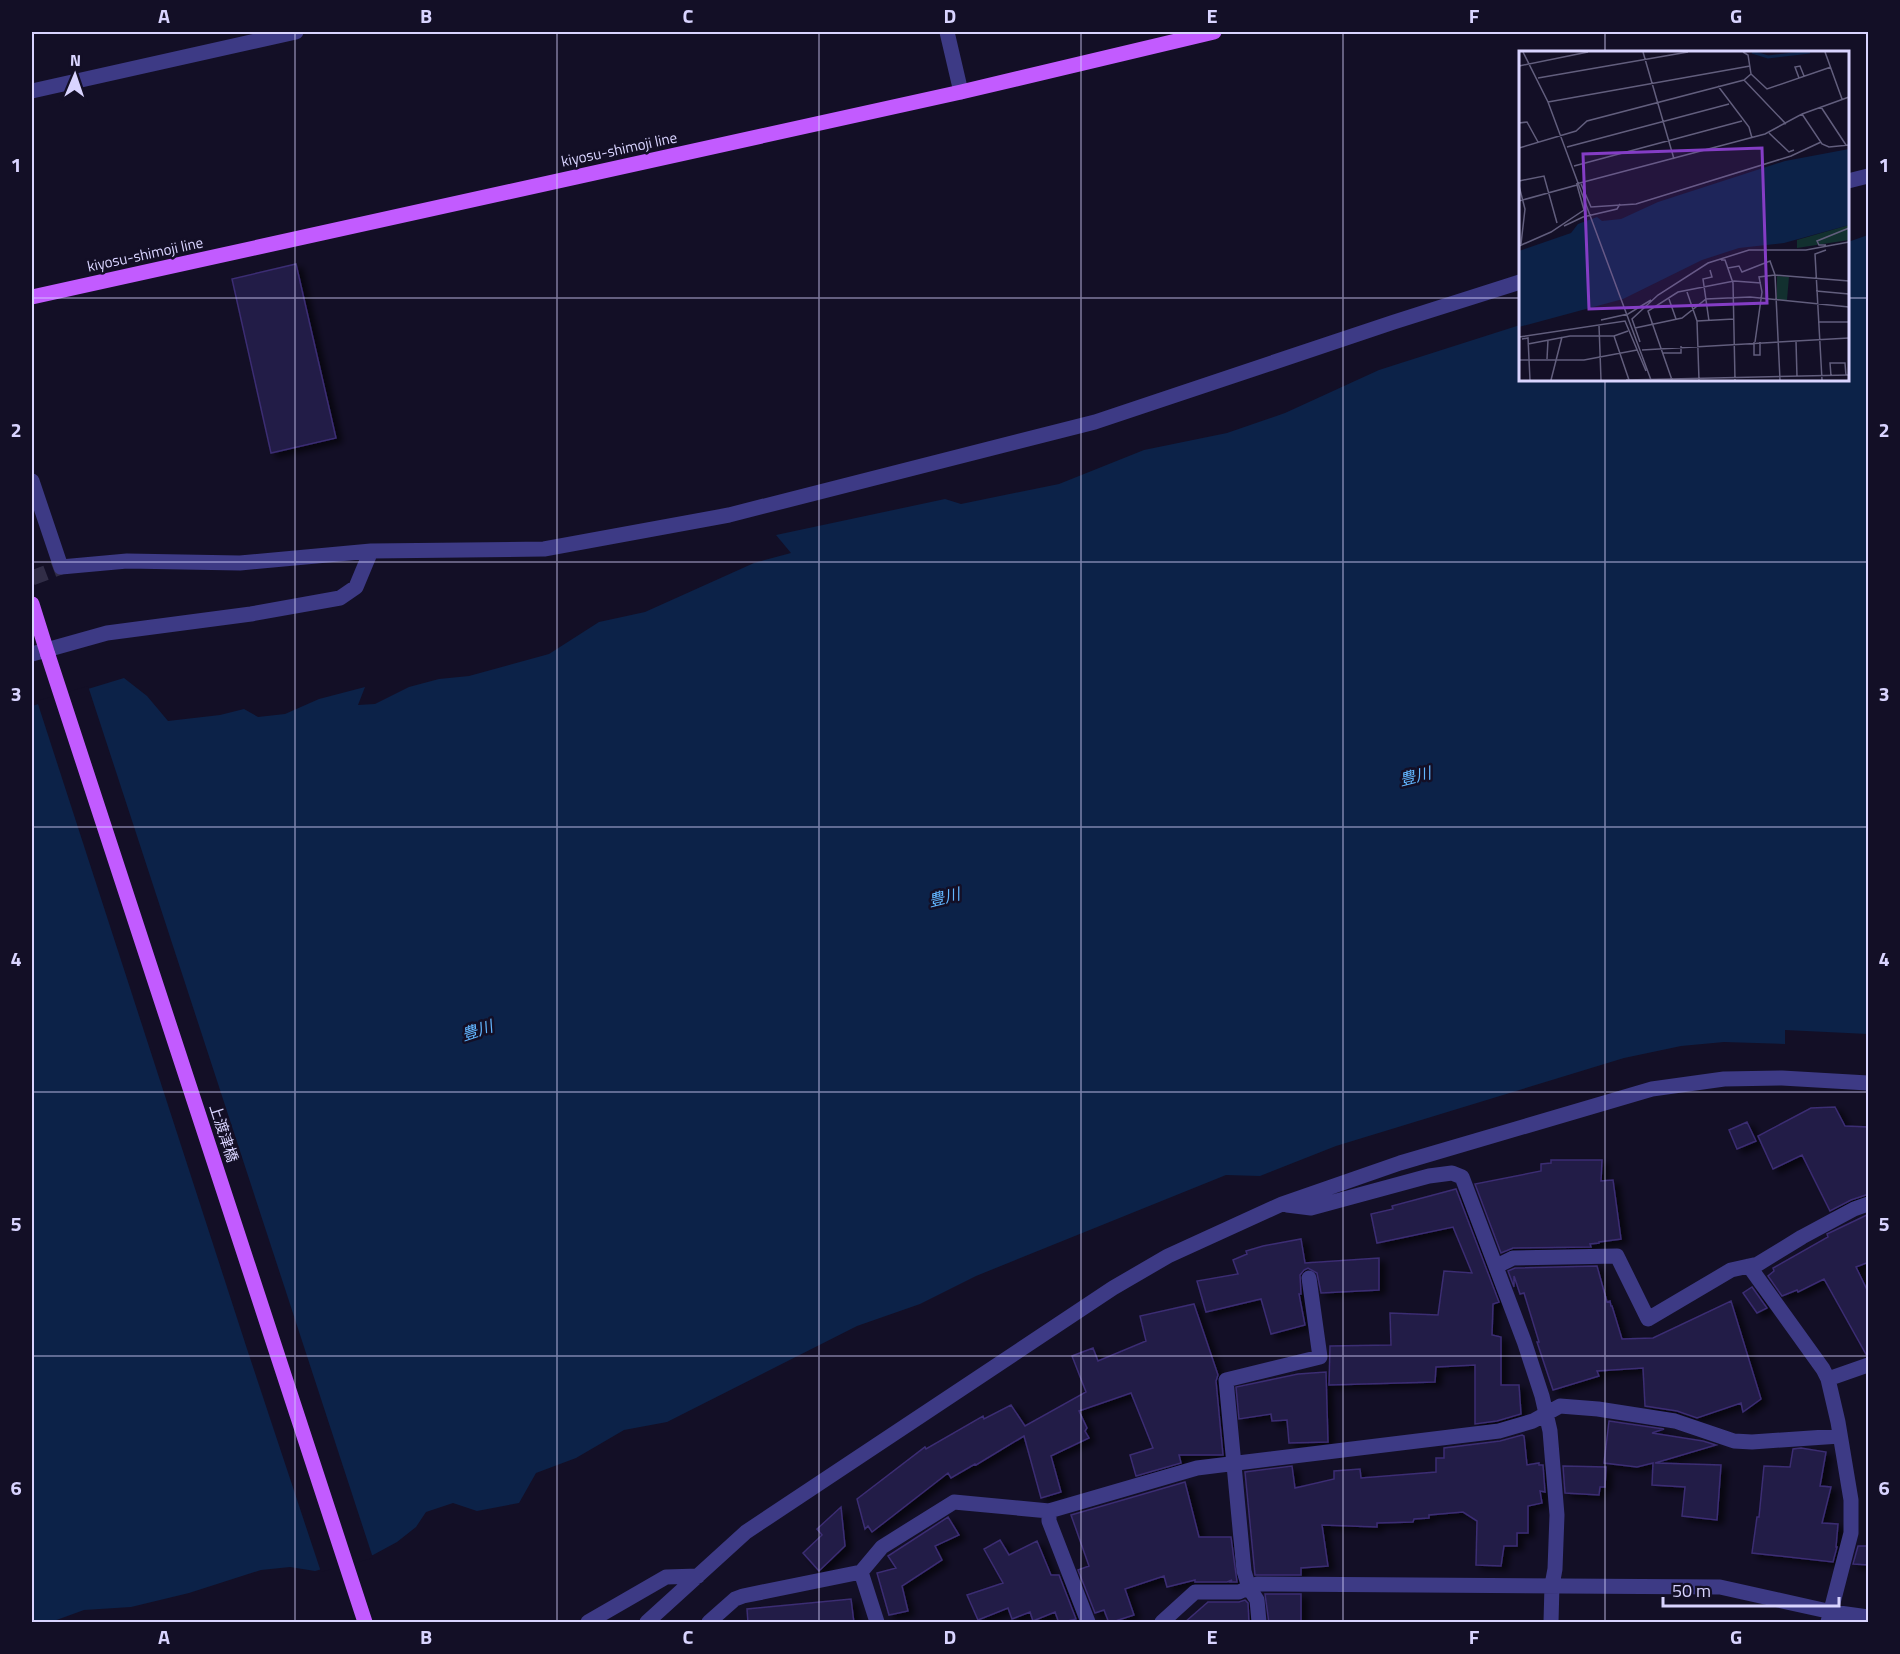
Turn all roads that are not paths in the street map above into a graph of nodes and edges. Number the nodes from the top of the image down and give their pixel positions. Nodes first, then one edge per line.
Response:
1 (296, 32) edge
2 (947, 32) edge
3 (1214, 32) edge
4 (32, 91) edge
5 (961, 92) junction
6 (1869, 176) edge
7 (1849, 182) edge
8 (1519, 283) edge
9 (32, 297) edge
10 (32, 481) edge
11 (371, 551) junction
12 (32, 604) edge
13 (42, 653) edge
14 (1869, 1083) edge
15 (1282, 1204) junction
16 (1869, 1204) edge
17 (1497, 1266) junction
18 (1749, 1266) junction
19 (1309, 1278) dead end
20 (1869, 1365) edge
21 (1828, 1379) junction
22 (1546, 1414) junction
23 (1840, 1436) junction
24 (1234, 1462) junction
25 (1049, 1511) junction
26 (861, 1572) junction
27 (698, 1576) junction
28 (1552, 1585) junction
29 (1249, 1588) junction
30 (1830, 1617) edge
31 (1869, 1617) edge
32 (365, 1623) edge
33 (588, 1623) edge
34 (646, 1623) edge
35 (709, 1623) edge
36 (877, 1623) edge
37 (1088, 1623) edge
38 (1162, 1623) edge
39 (1259, 1623) edge
40 (1551, 1623) edge

1 - 4 street
2 - 5 street
3 - 5 main road, kiyosu-shimoji line
5 - 9 main road, kiyosu-shimoji line
6 - 7 street
8 - 11 street
10 - 11 street
11 - 13 street
12 - 13 main road, 上渡津橋, bridge
13 - 32 main road, 上渡津橋
14 - 15 street
15 - 17 street
15 - 27 street
16 - 18 street
17 - 18 street
17 - 22 street
18 - 21 street
19 - 24 street
20 - 21 street
21 - 23 street
22 - 23 street
22 - 24 street
22 - 28 street
23 - 30 street
24 - 25 street
24 - 29 street
25 - 26 street
25 - 37 street
26 - 35 street
26 - 36 street
27 - 33 street
27 - 34 street
28 - 29 street
28 - 30 street
28 - 40 street
29 - 38 street
29 - 39 street
30 - 31 street

